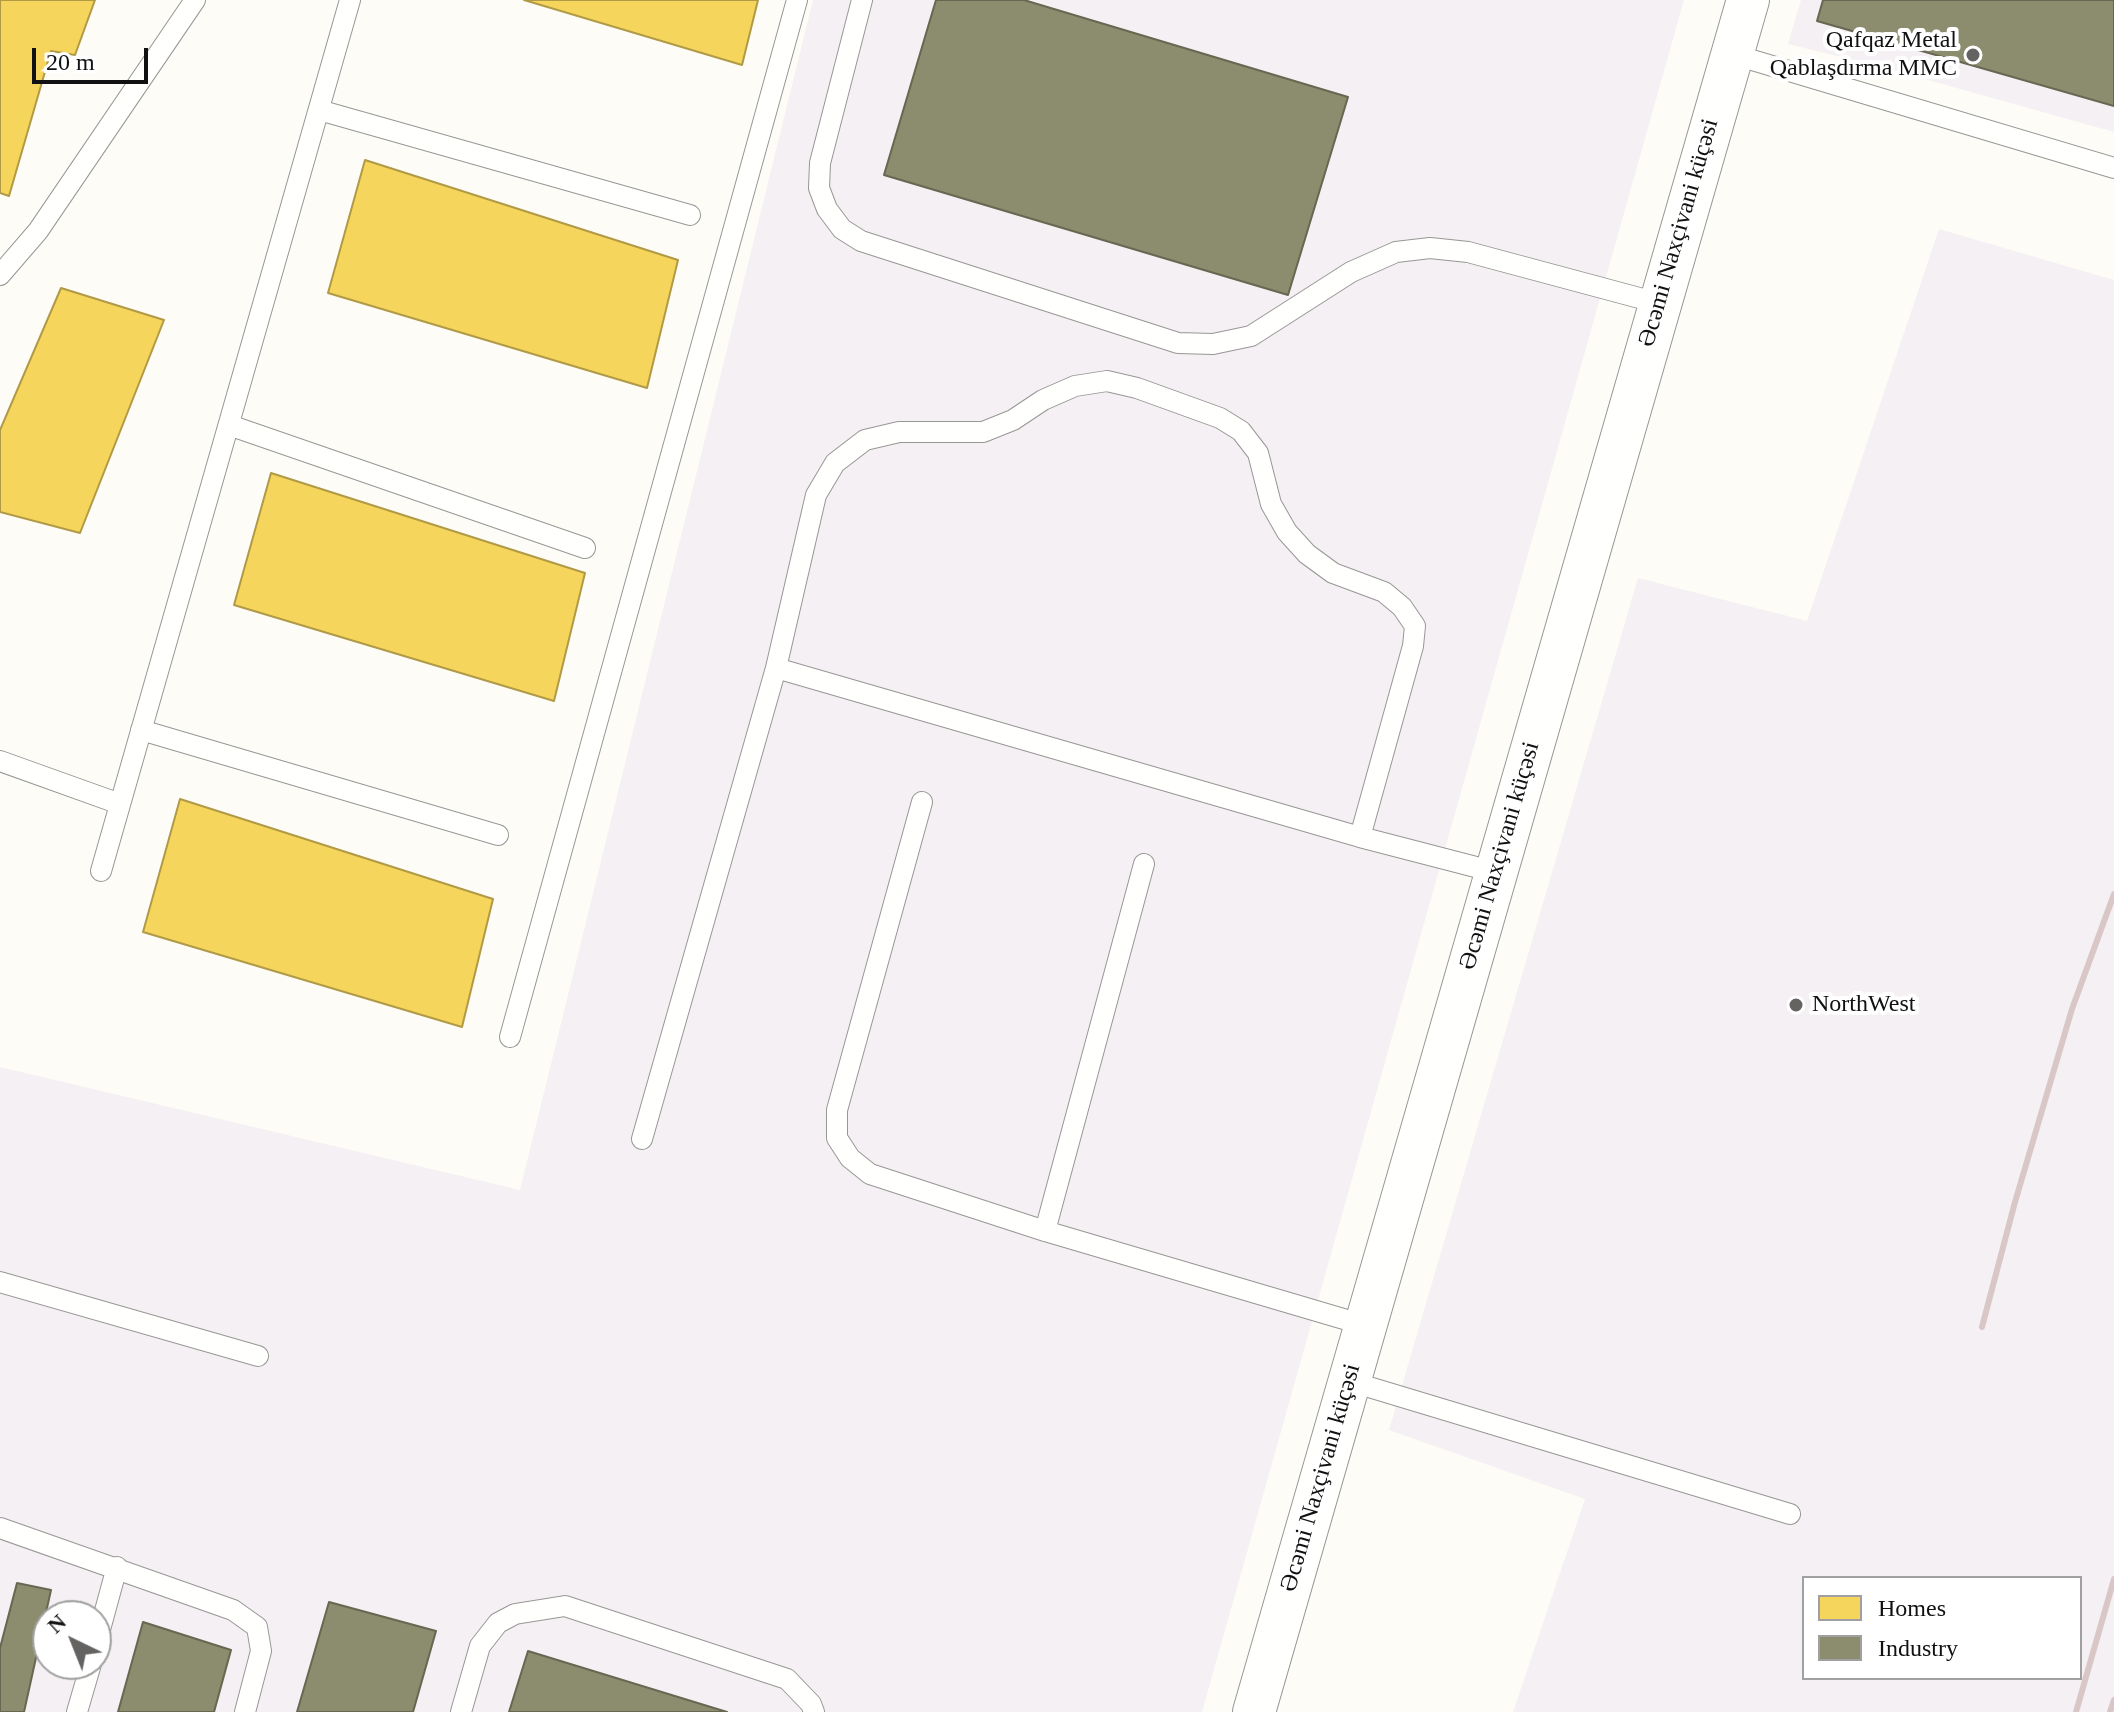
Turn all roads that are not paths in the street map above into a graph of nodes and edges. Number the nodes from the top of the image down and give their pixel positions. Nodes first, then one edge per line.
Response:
1 (195, 0) edge
2 (350, 0) edge
3 (797, 0) edge
4 (862, 0) edge
5 (1748, 0) edge
6 (1732, 54) junction
7 (319, 110) junction
8 (2114, 168) edge
9 (690, 215) dead end
10 (0, 275) edge
11 (1658, 303) junction
12 (229, 425) junction
13 (585, 548) dead end
14 (776, 668) junction
15 (141, 730) junction
16 (0, 761) edge
17 (922, 802) dead end
18 (120, 804) junction
19 (498, 835) dead end
20 (1360, 837) junction
21 (1144, 864) dead end
22 (101, 871) dead end
23 (1495, 872) junction
24 (510, 1037) dead end
25 (642, 1139) dead end
26 (1045, 1231) junction
27 (0, 1282) edge
28 (1364, 1325) junction
29 (258, 1356) dead end
30 (1349, 1381) junction
31 (1790, 1514) dead end
32 (0, 1528) edge
33 (117, 1567) junction
34 (108, 1600) edge
35 (86, 1680) edge
36 (77, 1712) edge
37 (245, 1712) edge
38 (461, 1712) edge
39 (814, 1712) edge
40 (1254, 1712) edge

1 - 10 lane
2 - 7 lane
3 - 24 lane
4 - 11 lane
5 - 6 street, Əcəmi Naxçivani küçəsi
6 - 8 lane
6 - 11 street, Əcəmi Naxçivani küçəsi
7 - 9 lane
7 - 12 lane
11 - 23 street, Əcəmi Naxçivani küçəsi
12 - 13 lane
12 - 15 lane
14 - 20 lane
14 - 20 lane
14 - 25 lane
15 - 18 lane
15 - 19 lane
16 - 18 lane
17 - 26 lane
18 - 22 lane
20 - 23 lane
21 - 26 lane
23 - 28 street, Əcəmi Naxçivani küçəsi
26 - 28 lane
27 - 29 lane
28 - 30 street, Əcəmi Naxçivani küçəsi
30 - 31 lane
30 - 40 street, Əcəmi Naxçivani küçəsi
32 - 33 lane
33 - 34 lane
33 - 37 lane
35 - 36 lane
38 - 39 lane

